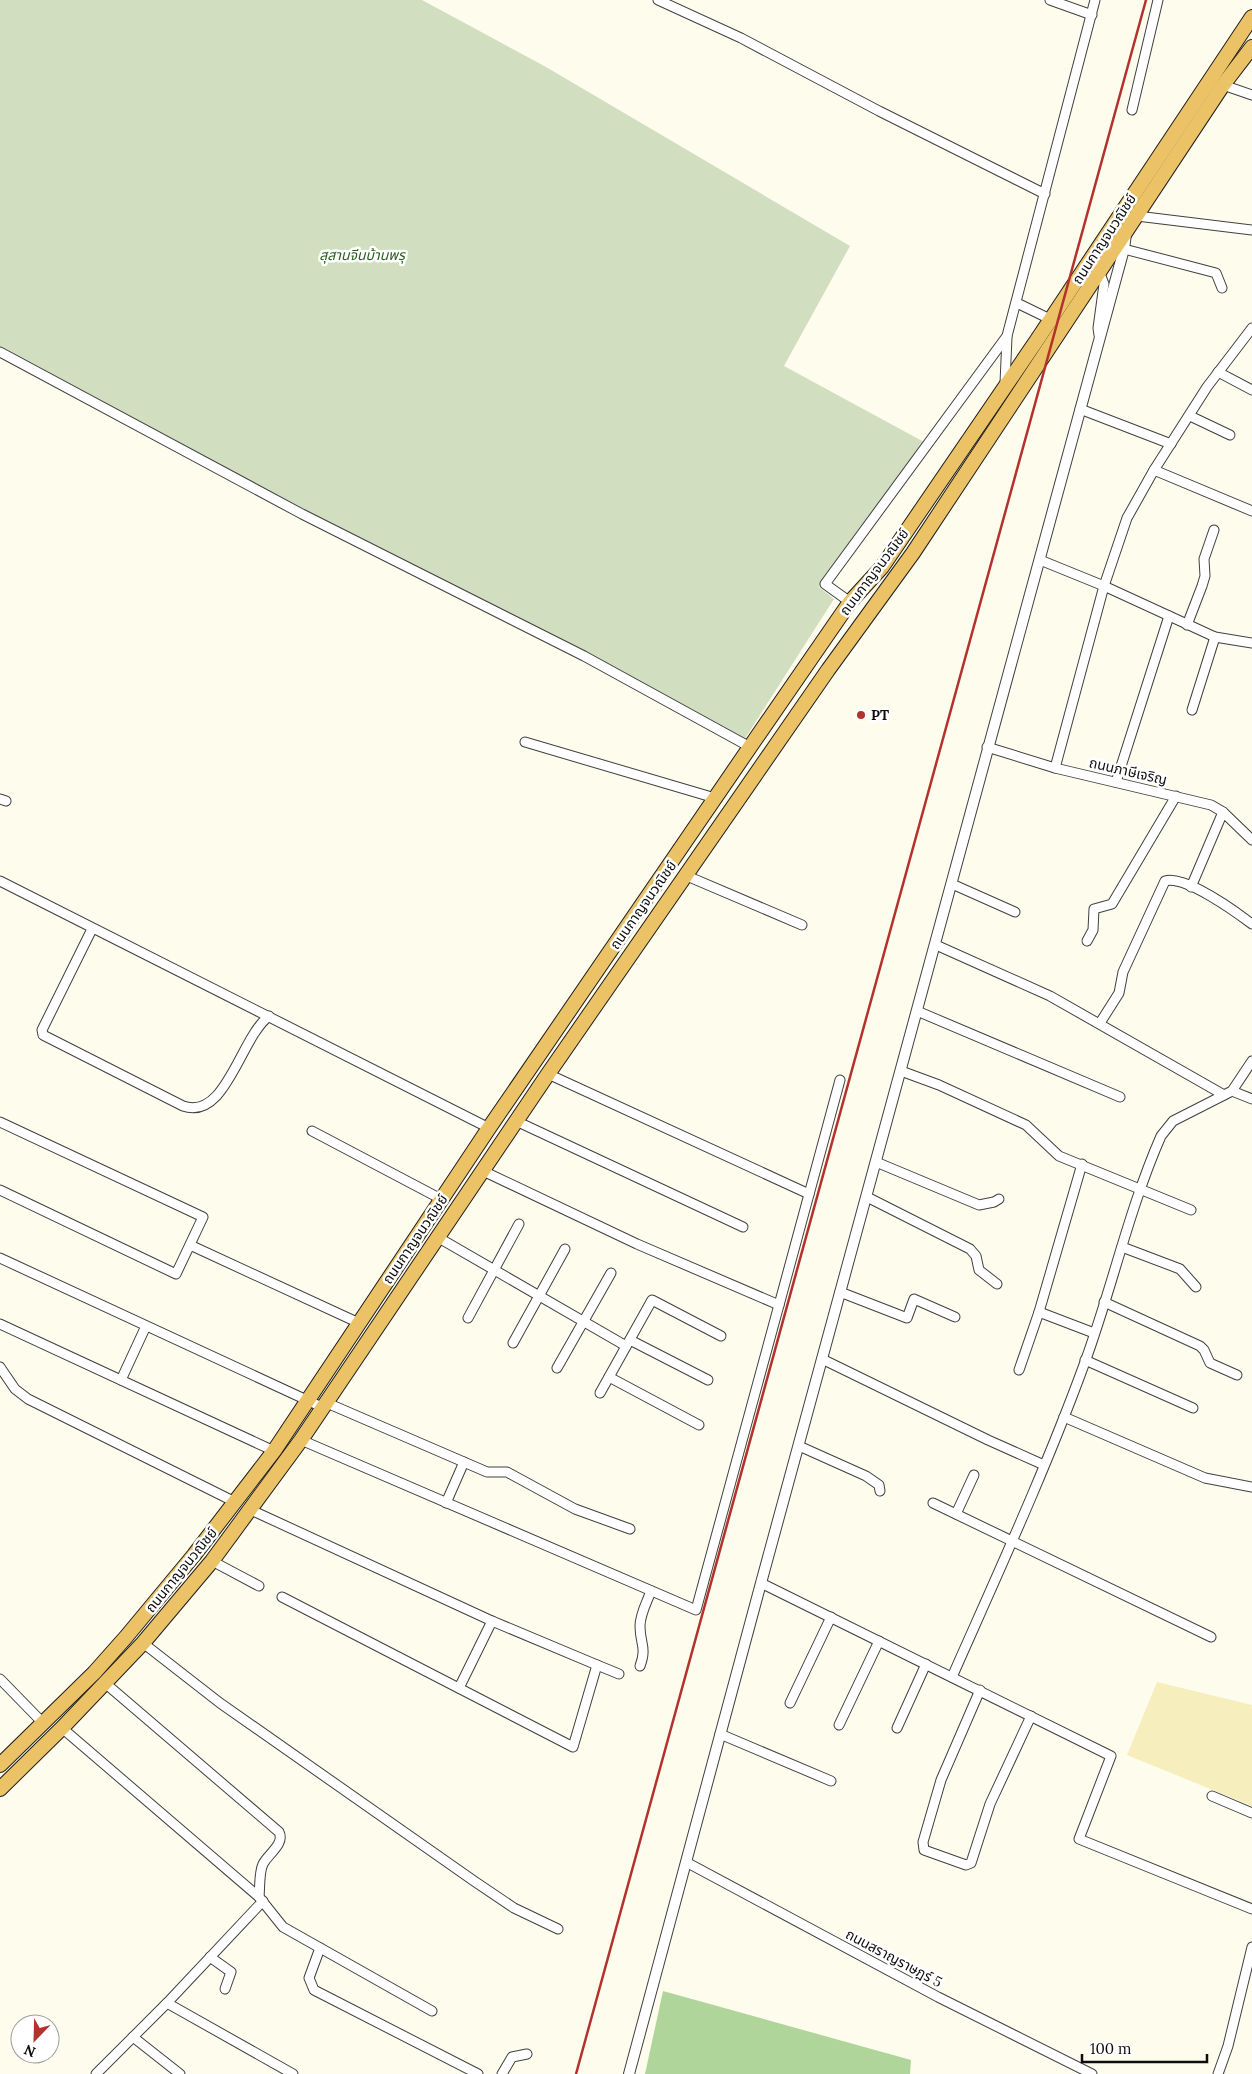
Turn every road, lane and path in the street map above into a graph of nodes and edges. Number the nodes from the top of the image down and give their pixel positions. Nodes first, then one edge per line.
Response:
1 (658, 0) edge
2 (1050, 0) edge
3 (1095, 0) edge
4 (1158, 0) edge
5 (1092, 15) junction
6 (1252, 17) edge
7 (1252, 47) edge
8 (1223, 85) junction
9 (1252, 95) edge
10 (1132, 110) dead end
11 (1045, 194) junction
12 (1137, 216) junction
13 (1252, 230) edge
14 (1126, 234) junction
15 (1124, 249) junction
16 (1099, 271) junction
17 (1222, 288) dead end
18 (1017, 303) junction
19 (1057, 322) junction
20 (1252, 328) edge
21 (1007, 336) junction
22 (1101, 342) junction
23 (0, 352) edge
24 (1218, 372) junction
25 (1005, 386) junction
26 (1252, 390) edge
27 (1080, 409) junction
28 (1190, 416) junction
29 (1230, 436) dead end
30 (1171, 444) junction
31 (1154, 470) junction
32 (1252, 511) edge
33 (1214, 530) dead end
34 (898, 543) junction
35 (913, 553) junction
36 (1040, 560) junction
37 (1104, 586) junction
38 (850, 602) junction
39 (1169, 616) junction
40 (1187, 625) junction
41 (1215, 637) junction
42 (1252, 643) edge
43 (1192, 710) dead end
44 (525, 742) dead end
45 (750, 747) junction
46 (988, 747) junction
47 (1055, 768) junction
48 (1116, 782) junction
49 (1176, 796) junction
50 (715, 798) junction
51 (1223, 812) junction
52 (1250, 834) edge
53 (687, 876) junction
54 (0, 881) edge
55 (952, 884) junction
56 (1191, 887) junction
57 (1015, 912) dead end
58 (1252, 924) edge
59 (802, 925) dead end
60 (92, 929) junction
61 (1087, 941) dead end
62 (936, 945) junction
63 (917, 1011) junction
64 (269, 1016) junction
65 (1100, 1023) junction
66 (1252, 1061) edge
67 (901, 1071) junction
68 (548, 1074) junction
69 (840, 1080) dead end
70 (1228, 1093) junction
71 (1120, 1097) dead end
72 (1252, 1099) edge
73 (516, 1121) junction
74 (0, 1122) edge
75 (489, 1128) junction
76 (312, 1131) dead end
77 (876, 1162) junction
78 (1082, 1164) junction
79 (484, 1171) junction
80 (1141, 1189) junction
81 (0, 1190) edge
82 (809, 1194) junction
83 (867, 1197) junction
84 (999, 1198) dead end
85 (441, 1199) junction
86 (1191, 1210) dead end
87 (519, 1224) dead end
88 (743, 1227) dead end
89 (438, 1238) junction
90 (190, 1245) junction
91 (1122, 1246) junction
92 (565, 1249) dead end
93 (0, 1258) edge
94 (493, 1270) junction
95 (610, 1273) dead end
96 (997, 1284) dead end
97 (1196, 1288) dead end
98 (840, 1292) junction
99 (539, 1296) junction
100 (1104, 1302) junction
101 (779, 1305) junction
102 (1039, 1312) junction
103 (955, 1317) dead end
104 (468, 1318) dead end
105 (583, 1321) junction
106 (359, 1323) junction
107 (0, 1324) edge
108 (146, 1326) junction
109 (1094, 1333) junction
110 (721, 1336) dead end
111 (513, 1343) dead end
112 (628, 1343) junction
113 (822, 1359) junction
114 (1086, 1360) junction
115 (0, 1367) edge
116 (557, 1368) dead end
117 (1019, 1370) dead end
118 (1238, 1375) dead end
119 (609, 1377) junction
120 (122, 1380) junction
121 (708, 1380) dead end
122 (600, 1393) dead end
123 (308, 1401) junction
124 (325, 1406) junction
125 (1193, 1408) dead end
126 (1064, 1417) junction
127 (699, 1426) dead end
128 (302, 1440) junction
129 (799, 1446) junction
130 (274, 1451) junction
131 (464, 1462) junction
132 (1044, 1465) junction
133 (974, 1475) dead end
134 (1252, 1487) edge
135 (880, 1490) dead end
136 (235, 1502) junction
137 (446, 1503) junction
138 (933, 1503) dead end
139 (251, 1510) junction
140 (956, 1514) junction
141 (630, 1529) dead end
142 (1013, 1540) junction
143 (212, 1561) junction
144 (761, 1583) junction
145 (259, 1586) dead end
146 (652, 1591) junction
147 (282, 1597) dead end
148 (831, 1617) junction
149 (492, 1621) junction
150 (1211, 1636) dead end
151 (879, 1641) junction
152 (143, 1643) junction
153 (926, 1664) junction
154 (597, 1665) junction
155 (640, 1666) dead end
156 (619, 1674) dead end
157 (952, 1677) junction
158 (0, 1679) edge
159 (105, 1683) junction
160 (460, 1688) junction
161 (980, 1690) junction
162 (790, 1703) dead end
163 (1031, 1716) junction
164 (42, 1723) junction
165 (839, 1725) dead end
166 (62, 1728) junction
167 (897, 1728) dead end
168 (720, 1734) junction
169 (0, 1765) edge
170 (831, 1781) dead end
171 (0, 1789) edge
172 (1212, 1796) dead end
173 (1252, 1813) edge
174 (686, 1862) junction
175 (261, 1899) junction
176 (1252, 1909) edge
177 (558, 1929) dead end
178 (1252, 1947) edge
179 (320, 1948) junction
180 (210, 1957) junction
181 (225, 1989) dead end
182 (167, 2003) junction
183 (432, 2011) dead end
184 (132, 2037) junction
185 (527, 2054) dead end
186 (96, 2074) edge
187 (180, 2074) edge
188 (292, 2074) edge
189 (478, 2074) edge
190 (502, 2074) edge
191 (629, 2074) edge
192 (1092, 2074) edge
193 (1218, 2074) edge

1 - 11 street
2 - 5 street
3 - 5 street
4 - 10 street
5 - 11 street
6 - 19 highway, ถนนกาญจนวณิชย์
7 - 8 highway, ถนนกาญจนวณิชย์
8 - 9 street
8 - 12 highway, ถนนกาญจนวณิชย์
11 - 18 street
12 - 13 street
12 - 14 highway, ถนนกาญจนวณิชย์
14 - 15 street
14 - 16 highway, ถนนกาญจนวณิชย์
15 - 17 street
15 - 22 street
16 - 19 highway, ถนนกาญจนวณิชย์
16 - 22 street
18 - 19 street
18 - 21 street
19 - 25 highway, ถนนกาญจนวณิชย์
19 - 35 highway, ถนนกาญจนวณิชย์
20 - 24 street
21 - 25 street
21 - 38 street
22 - 27 street
23 - 45 street
24 - 26 street
24 - 28 street
25 - 34 highway, ถนนกาญจนวณิชย์
27 - 30 street
27 - 36 street
28 - 29 street
28 - 30 street
30 - 31 street
31 - 32 street
31 - 37 street
33 - 40 street
34 - 35 highway
34 - 38 highway, ถนนกาญจนวณิชย์
35 - 53 highway, ถนนกาญจนวณิชย์
36 - 37 street
36 - 46 street
37 - 39 street
37 - 47 street
38 - 45 highway, ถนนกาญจนวณิชย์
39 - 40 street
39 - 48 street
40 - 41 street
41 - 42 street
41 - 43 street
44 - 50 street
45 - 50 highway, ถนนกาญจนวณิชย์
46 - 47 street, ถนนภาษีเจริญ
46 - 55 street
47 - 48 street, ถนนภาษีเจริญ
48 - 49 street, ถนนภาษีเจริญ
49 - 51 street, ถนนภาษีเจริญ
49 - 61 street
50 - 75 highway, ถนนกาญจนวณิชย์
51 - 52 street, ถนนภาษีเจริญ
51 - 56 street
53 - 59 street
53 - 68 highway, ถนนกาญจนวณิชย์
54 - 60 street
55 - 57 street
55 - 62 street
56 - 58 street
56 - 65 street
60 - 64 street
60 - 64 street
62 - 63 street
62 - 65 street
63 - 67 street
63 - 71 street
64 - 75 street
65 - 70 street
66 - 70 street
67 - 77 street
67 - 78 street
68 - 73 highway, ถนนกาญจนวณิชย์
68 - 82 street
69 - 82 street
70 - 72 street
70 - 80 street
73 - 79 highway, ถนนกาญจนวณิชย์
73 - 88 street
74 - 90 street
75 - 85 highway, ถนนกาญจนวณิชย์
76 - 85 street
77 - 83 street
77 - 84 street
78 - 80 street
78 - 102 street
79 - 89 highway, ถนนกาญจนวณิชย์
79 - 101 street
80 - 86 street
80 - 91 street
81 - 90 street
82 - 101 street
83 - 96 street
83 - 98 street
85 - 106 highway, ถนนกาญจนวณิชย์
87 - 94 street
89 - 94 street
89 - 124 highway, ถนนกาญจนวณิชย์
90 - 106 street
91 - 97 street
91 - 100 street
92 - 99 street
93 - 108 street
94 - 99 street
94 - 104 street
95 - 105 street
98 - 103 street
98 - 113 street
99 - 105 street
99 - 111 street
100 - 109 street
100 - 118 street
101 - 146 street
102 - 109 street
102 - 117 street
105 - 112 street
105 - 116 street
106 - 123 highway, ถนนกาญจนวณิชย์
107 - 120 street
108 - 120 street
108 - 123 street
109 - 114 street
110 - 112 street
112 - 119 street
112 - 121 street
113 - 129 street
113 - 132 street
114 - 125 street
114 - 126 street
115 - 136 street
119 - 122 street
119 - 127 street
120 - 130 street
123 - 124 street
123 - 130 highway, ถนนกาญจนวณิชย์
124 - 128 highway, ถนนกาญจนวณิชย์
124 - 131 street
126 - 132 street
126 - 134 street
128 - 137 street
128 - 139 highway, ถนนกาญจนวณิชย์
129 - 135 street
129 - 144 street
130 - 136 highway, ถนนกาญจนวณิชย์
131 - 137 street
131 - 141 street
132 - 142 street
133 - 140 street
136 - 164 highway, ถนนกาญจนวณิชย์
137 - 146 street
138 - 140 street
139 - 143 highway, ถนนกาญจนวณิชย์
139 - 149 street
140 - 142 street
142 - 150 street
142 - 157 street
143 - 145 street
143 - 152 highway, ถนนกาญจนวณิชย์
144 - 148 street
144 - 168 street
146 - 155 street
147 - 160 street
148 - 151 street
148 - 162 street
149 - 154 street
149 - 160 street
151 - 153 street
151 - 165 street
152 - 159 highway, ถนนกาญจนวณิชย์
152 - 177 street
153 - 157 street
153 - 167 street
154 - 156 street
154 - 160 street
157 - 161 street
158 - 164 street
159 - 166 highway, ถนนกาญจนวณิชย์
159 - 175 street
161 - 163 street
161 - 163 street
163 - 176 street
164 - 169 highway, ถนนกาญจนวณิชย์
166 - 171 highway, ถนนกาญจนวณิชย์
166 - 175 street
168 - 170 street
168 - 174 street
172 - 173 street
174 - 191 street
174 - 192 street, ถนนสราญราษฎร์ 5
175 - 179 street
175 - 180 street
178 - 193 street
179 - 183 street
179 - 189 street
180 - 181 street
180 - 182 street
182 - 184 street
182 - 188 street
184 - 186 street
184 - 187 street
185 - 190 street

